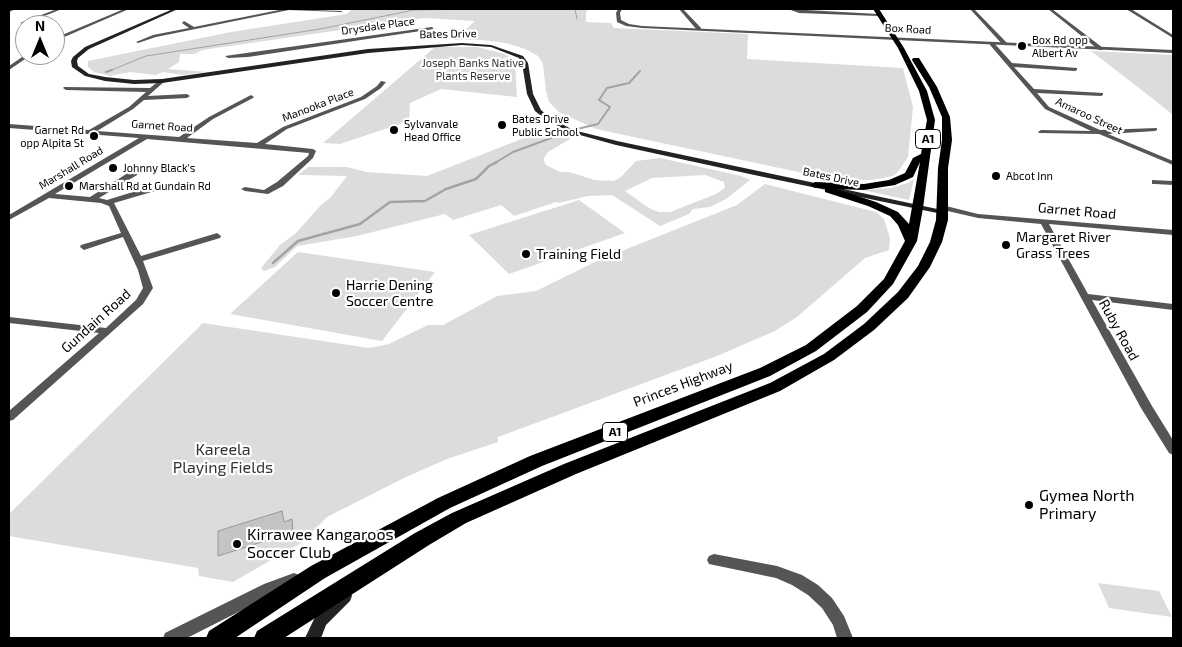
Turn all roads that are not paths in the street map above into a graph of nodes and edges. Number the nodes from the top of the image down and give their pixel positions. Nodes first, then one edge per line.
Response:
1 (14, 9) edge
2 (60, 9) edge
3 (127, 9) edge
4 (169, 9) edge
5 (176, 9) edge
6 (287, 9) edge
7 (620, 9) edge
8 (681, 9) edge
9 (790, 9) edge
10 (884, 9) edge
11 (972, 9) edge
12 (1050, 9) edge
13 (1128, 9) edge
14 (9, 11) edge
15 (341, 11) dead end
16 (877, 12) edge
17 (44, 15) edge
18 (184, 22) dead end
19 (432, 28) dead end
20 (194, 29) junction
21 (699, 29) junction
22 (65, 36) edge
23 (111, 36) junction
24 (1173, 37) edge
25 (900, 39) junction
26 (138, 42) dead end
27 (328, 43) junction
28 (992, 44) junction
29 (1005, 44) junction
30 (1102, 49) junction
31 (1173, 52) edge
32 (228, 56) dead end
33 (338, 56) junction
34 (1011, 65) junction
35 (1075, 69) dead end
36 (162, 81) junction
37 (383, 82) dead end
38 (66, 88) dead end
39 (153, 90) junction
40 (1033, 91) junction
41 (1101, 94) dead end
42 (187, 96) dead end
43 (251, 97) dead end
44 (143, 98) junction
45 (9, 126) edge
46 (1155, 129) dead end
47 (89, 132) junction
48 (1041, 132) dead end
49 (1099, 132) junction
50 (145, 137) junction
51 (180, 139) junction
52 (258, 145) junction
53 (925, 156) junction
54 (1173, 163) edge
55 (134, 173) dead end
56 (1155, 182) dead end
57 (1173, 183) edge
58 (815, 186) junction
59 (152, 189) dead end
60 (245, 189) dead end
61 (47, 195) junction
62 (93, 199) junction
63 (108, 202) junction
64 (918, 208) junction
65 (942, 213) junction
66 (978, 216) junction
67 (9, 218) edge
68 (1044, 222) junction
69 (1173, 232) edge
70 (125, 234) junction
71 (218, 236) dead end
72 (911, 241) junction
73 (84, 247) dead end
74 (138, 260) junction
75 (1085, 296) junction
76 (1173, 306) edge
77 (9, 320) edge
78 (108, 331) junction
79 (9, 417) edge
80 (1173, 450) edge
81 (714, 560) dead end
82 (318, 572) junction
83 (366, 574) junction
84 (171, 638) edge
85 (217, 638) edge
86 (264, 638) edge
87 (313, 638) edge
88 (845, 638) edge

1 - 14 street
2 - 17 street
3 - 22 street
4 - 23 main road, Bates Drive
5 - 23 main road, Bates Drive
6 - 15 street
6 - 20 street
7 - 21 street, Box Road
8 - 21 street
9 - 16 street
10 - 25 highway, Princes Highway / A1
11 - 29 street
12 - 30 street
13 - 24 street
16 - 25 highway, Princes Highway / A1
18 - 20 street
19 - 27 street, Drysdale Place
20 - 26 street
21 - 25 street, Box Road
23 - 36 main road, Bates Drive
25 - 28 street, Box Road
25 - 53 highway, Princes Highway / A1
25 - 65 highway, Princes Highway / A1
27 - 32 street, Drysdale Place
27 - 33 street, Drysdale Place
28 - 29 street, Box Road
28 - 34 street, Amaroo Street
29 - 30 street, Box Road
30 - 31 street, Box Road
33 - 36 main road, Bates Drive
33 - 58 main road, Bates Drive
34 - 35 street
34 - 40 street, Amaroo Street
36 - 39 street
37 - 52 street, Manooka Place
38 - 39 street
39 - 44 street
40 - 41 street
40 - 49 street, Amaroo Street
42 - 44 street
43 - 51 street
44 - 47 street
45 - 47 street, Garnet Road
46 - 49 street
47 - 50 street, Garnet Road
48 - 49 street
49 - 54 street, Amaroo Street
50 - 51 street, Garnet Road
50 - 61 street, Marshall Road
51 - 52 street, Garnet Road
52 - 60 street, Garnet Road
53 - 58 highway
53 - 64 highway, Princes Highway / A1
55 - 62 street
56 - 57 street
58 - 64 main road, Bates Drive
58 - 72 highway
59 - 63 street
61 - 62 street
61 - 67 street, Marshall Road
62 - 63 street
63 - 70 street, Gundain Road
64 - 65 main road, Bates Drive
64 - 72 highway, Princes Highway / A1
65 - 66 street, Garnet Road
65 - 66 street, Garnet Road
65 - 83 highway, Princes Highway / A1
66 - 68 street, Garnet Road
68 - 69 street, Garnet Road
68 - 75 street, Ruby Road
70 - 73 street
70 - 74 street, Gundain Road
71 - 74 street
72 - 82 highway, Princes Highway / A1
74 - 78 street, Gundain Road
75 - 76 street
75 - 80 street, Ruby Road
77 - 78 street
78 - 79 street, Gundain Road
81 - 88 street
82 - 84 street
82 - 85 highway, Princes Highway / A1
83 - 86 highway, Princes Highway / A1
83 - 87 main road

